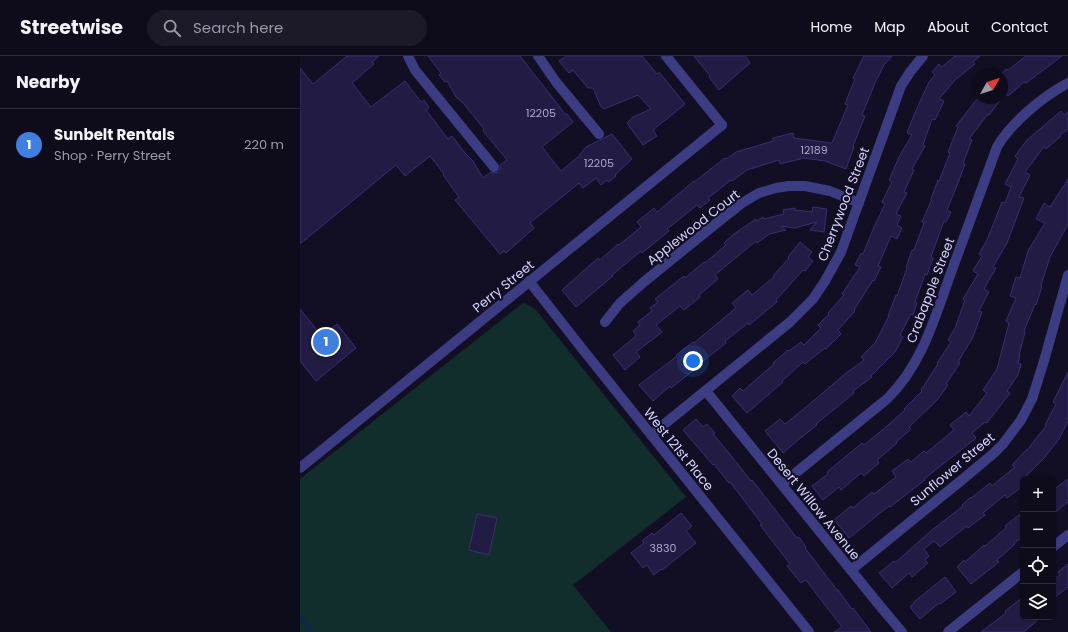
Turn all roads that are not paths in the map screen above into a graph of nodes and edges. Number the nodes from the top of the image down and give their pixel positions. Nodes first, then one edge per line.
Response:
1 (408, 56) edge
2 (538, 56) edge
3 (666, 56) edge
4 (923, 56) edge
5 (1068, 83) edge
6 (599, 134) dead end
7 (494, 166) dead end
8 (859, 203) junction
9 (1068, 275) edge
10 (529, 281) junction
11 (605, 322) dead end
12 (706, 391) junction
13 (651, 435) junction
14 (300, 468) edge
15 (782, 484) junction
16 (1068, 535) edge
17 (1056, 545) edge
18 (851, 570) junction
19 (1020, 574) edge
20 (809, 632) edge
21 (902, 632) edge
22 (948, 632) edge

1 - 7 street
2 - 6 street
3 - 10 street, Perry Street
4 - 8 street, Cherrywood Street
5 - 15 street, Crabapple Street
8 - 11 street, Applewood Court
8 - 12 street, Cherrywood Street
9 - 18 street, Sunflower Street
10 - 13 street, West 121st Place
10 - 14 street, Perry Street
12 - 13 street, Cherrywood Street
12 - 15 street, Desert Willow Avenue
13 - 20 street, West 121st Place
15 - 18 street, Desert Willow Avenue
16 - 17 street
18 - 21 street, Desert Willow Avenue
19 - 22 street

